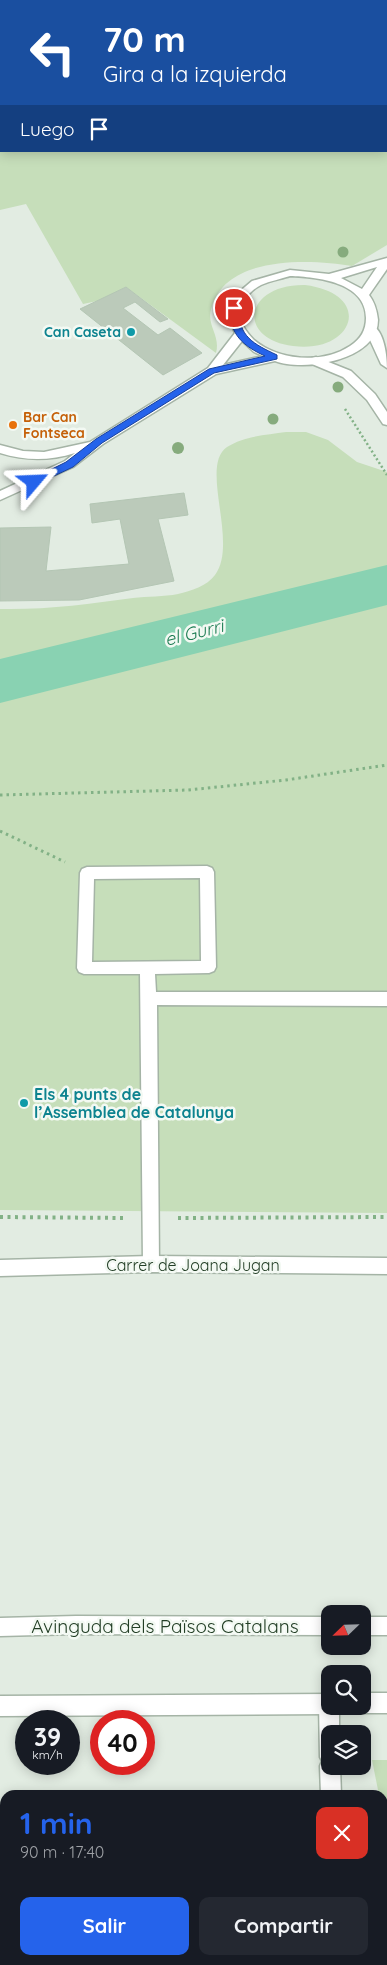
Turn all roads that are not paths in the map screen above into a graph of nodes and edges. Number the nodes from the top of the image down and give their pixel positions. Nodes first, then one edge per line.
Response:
1 (387, 262) edge
2 (331, 277) junction
3 (363, 296) junction
4 (371, 329) junction
5 (240, 335) junction
6 (274, 357) junction
7 (316, 361) junction
8 (387, 364) edge
9 (212, 371) junction
10 (387, 421) edge
11 (99, 441) junction
12 (0, 449) edge
13 (0, 496) edge
14 (147, 967) junction
15 (149, 998) junction
16 (387, 999) edge
17 (151, 1264) junction
18 (387, 1266) edge
19 (0, 1268) edge
20 (321, 1626) edge
21 (371, 1626) edge
22 (387, 1626) edge
23 (0, 1627) edge
24 (387, 1703) edge
25 (321, 1704) edge
26 (371, 1704) edge
27 (0, 1706) edge
28 (330, 1775) edge
29 (331, 1790) edge

1 - 2 street
1 - 3 street
2 - 3 street
2 - 5 street
3 - 4 street
4 - 7 street
4 - 8 street
5 - 6 street
5 - 9 street
6 - 7 street
6 - 9 street
7 - 10 street
9 - 11 street
11 - 12 street
11 - 13 street
14 - 14 street
14 - 15 street
15 - 16 street
15 - 17 street
17 - 18 street, Carrer de Joana Jugan
17 - 19 street, Carrer de Joana Jugan
20 - 23 street, Avinguda dels Països Catalans
21 - 22 street
24 - 26 street
25 - 27 street
28 - 29 street

